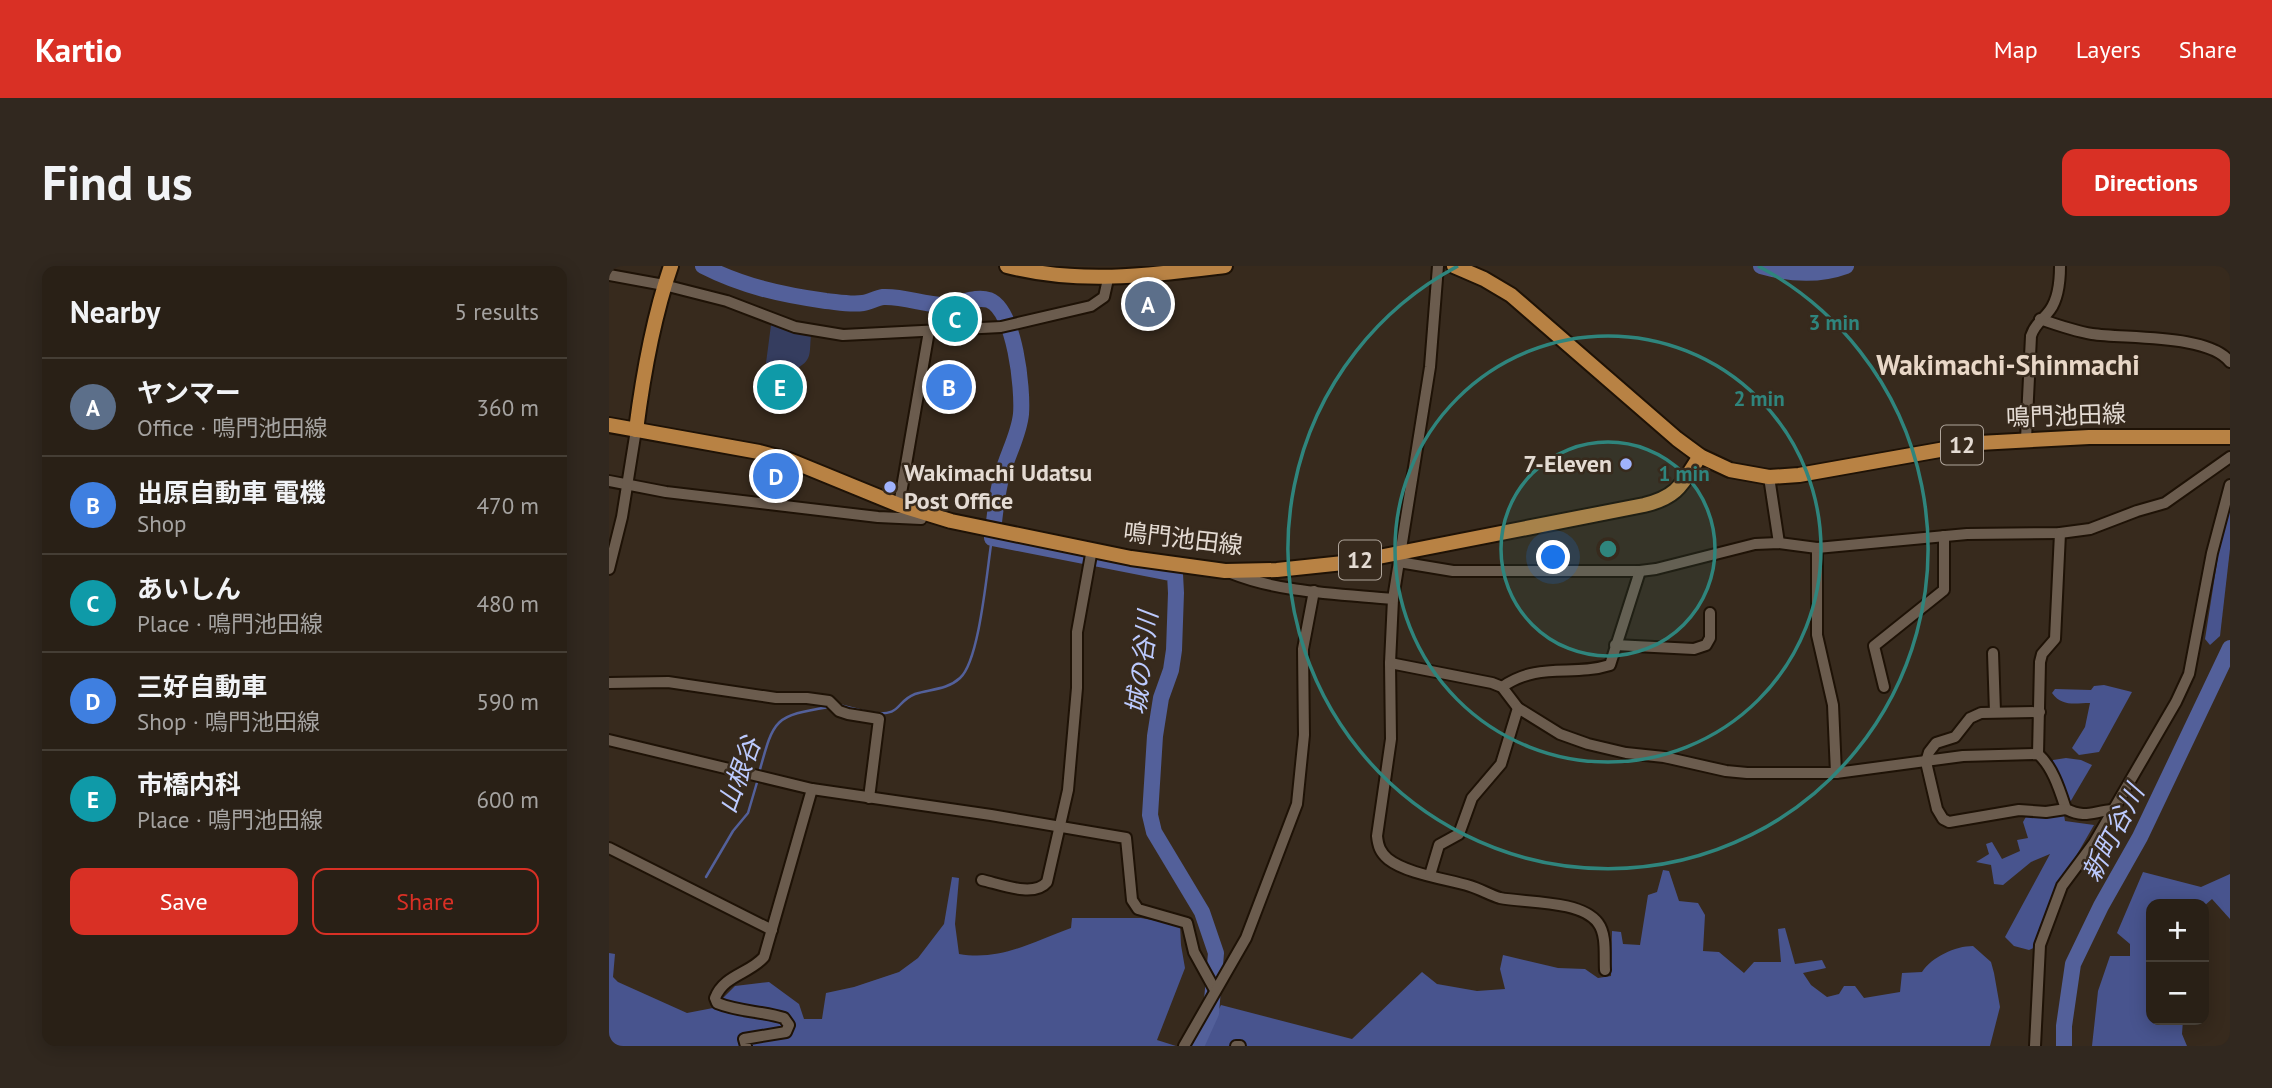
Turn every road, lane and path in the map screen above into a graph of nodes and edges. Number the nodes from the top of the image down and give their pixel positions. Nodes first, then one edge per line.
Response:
1 (671, 266) edge
2 (1007, 266) edge
3 (1225, 266) edge
4 (1438, 266) edge
5 (1454, 266) edge
6 (2060, 266) edge
7 (609, 275) edge
8 (1108, 279) junction
9 (664, 285) junction
10 (2040, 319) junction
11 (929, 331) junction
12 (2230, 362) edge
13 (609, 425) edge
14 (636, 430) junction
15 (2230, 437) edge
16 (2026, 439) junction
17 (1700, 456) junction
18 (2230, 457) edge
19 (1769, 477) junction
20 (609, 481) edge
21 (2230, 485) edge
22 (627, 486) junction
23 (899, 505) junction
24 (922, 512) junction
25 (2060, 533) junction
26 (1944, 536) junction
27 (1779, 543) junction
28 (1817, 548) junction
29 (1092, 549) junction
30 (1400, 557) junction
31 (609, 569) edge
32 (1640, 570) junction
33 (1225, 571) junction
34 (1314, 591) junction
35 (1393, 599) junction
36 (1710, 613) dead end
37 (1615, 645) junction
38 (1993, 653) dead end
39 (1390, 663) junction
40 (609, 682) edge
41 (1502, 687) junction
42 (1884, 687) dead end
43 (1518, 708) junction
44 (1995, 712) junction
45 (2040, 712) junction
46 (609, 740) edge
47 (2038, 754) junction
48 (1926, 762) junction
49 (1836, 773) junction
50 (812, 789) junction
51 (869, 798) junction
52 (2066, 809) junction
53 (2113, 810) junction
54 (1059, 826) junction
55 (609, 848) edge
56 (1430, 875) junction
57 (982, 880) dead end
58 (772, 930) junction
59 (1605, 970) dead end
60 (1215, 990) junction
61 (745, 1046) edge
62 (1184, 1046) edge
63 (2035, 1046) edge

1 - 9 main road
2 - 8 main road
3 - 8 main road
4 - 30 street
5 - 17 main road, 鳴門池田線 / 12
6 - 10 street
7 - 9 street
8 - 11 street
9 - 11 street
9 - 14 main road
10 - 12 street
10 - 16 street
11 - 23 street
13 - 14 main road, 鳴門池田線 / 12
14 - 22 street
14 - 23 main road, 鳴門池田線 / 12
15 - 16 main road, 鳴門池田線 / 12
16 - 19 main road, 鳴門池田線 / 12
17 - 19 main road, 鳴門池田線 / 12
17 - 30 main road, 鳴門池田線 / 12
18 - 25 street
19 - 27 street
20 - 22 street
21 - 53 street
22 - 24 street
22 - 31 street
23 - 24 main road, 鳴門池田線 / 12
24 - 29 main road, 鳴門池田線 / 12
25 - 26 street
25 - 45 street
26 - 28 street
26 - 42 street
27 - 28 street
27 - 32 street
28 - 49 street
29 - 33 main road, 鳴門池田線 / 12
29 - 54 street
30 - 32 street
30 - 33 main road, 鳴門池田線 / 12
30 - 35 street
32 - 37 street
33 - 34 street
34 - 35 street
34 - 60 street
35 - 39 street
36 - 37 street
37 - 41 street
38 - 44 street
39 - 41 street
39 - 56 street
40 - 51 street
41 - 43 street
43 - 49 street
43 - 56 street
44 - 45 street
44 - 48 street
45 - 47 street
46 - 50 street
47 - 48 street
47 - 52 street
48 - 49 street
48 - 52 street
50 - 51 street
50 - 58 street
51 - 54 street
52 - 53 street
53 - 63 street
54 - 57 street
54 - 60 street
55 - 58 street
56 - 59 street
58 - 61 street
60 - 62 street

